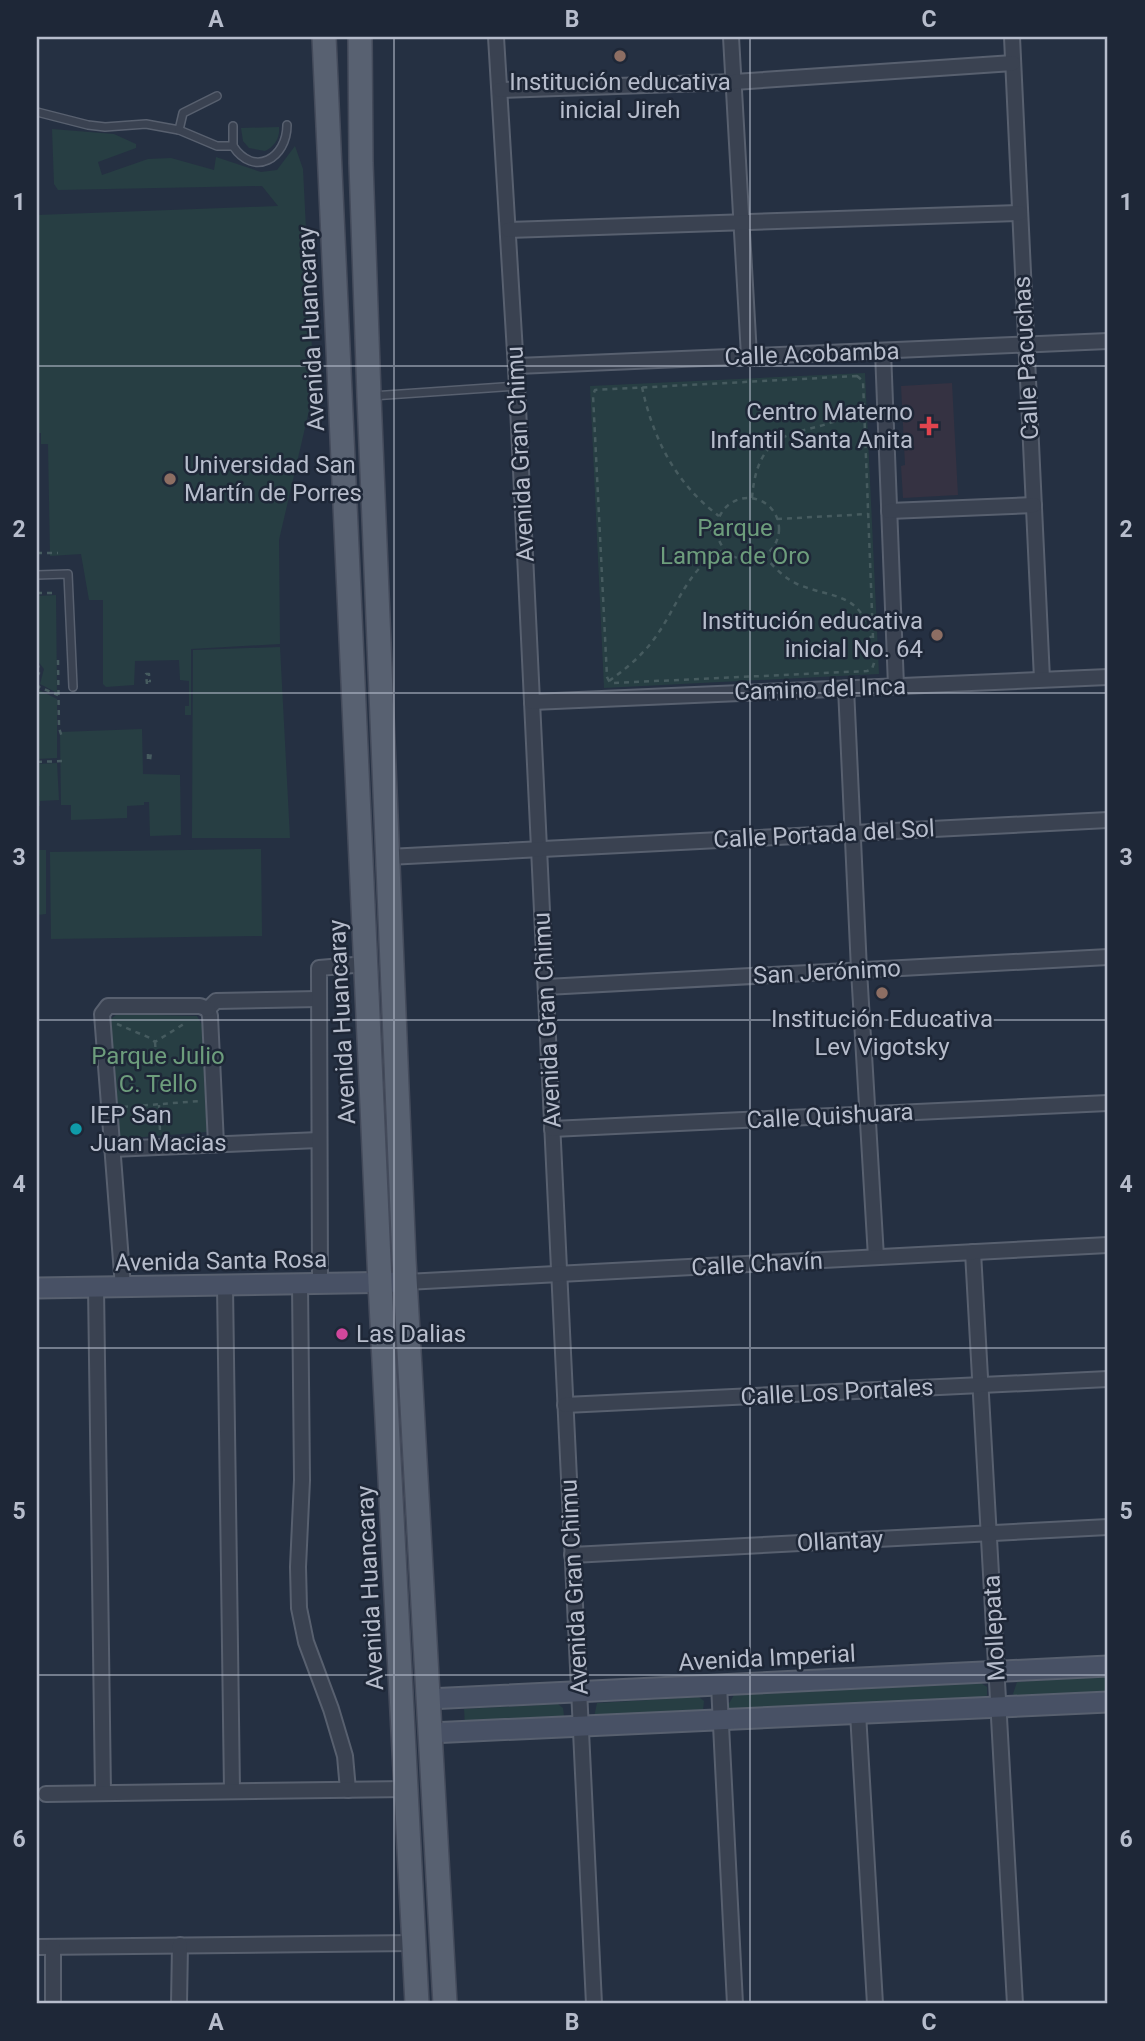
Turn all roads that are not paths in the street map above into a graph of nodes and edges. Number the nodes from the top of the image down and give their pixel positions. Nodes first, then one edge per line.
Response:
1 (324, 37) edge
2 (496, 37) edge
3 (731, 37) edge
4 (1012, 37) edge
5 (362, 44) edge
6 (1013, 63) junction
7 (734, 82) junction
8 (500, 90) junction
9 (217, 96) dead end
10 (37, 112) edge
11 (287, 125) dead end
12 (233, 126) dead end
13 (179, 130) junction
14 (233, 146) junction
15 (1020, 213) junction
16 (741, 222) junction
17 (508, 230) junction
18 (1108, 341) edge
19 (1026, 345) junction
20 (883, 351) junction
21 (749, 356) junction
22 (516, 366) junction
23 (517, 386) junction
24 (369, 396) junction
25 (1034, 505) junction
26 (889, 511) junction
27 (37, 575) edge
28 (1108, 677) edge
29 (1042, 679) junction
30 (896, 686) junction
31 (73, 687) dead end
32 (846, 688) junction
33 (532, 702) junction
34 (1108, 820) edge
35 (853, 832) junction
36 (540, 850) junction
37 (387, 858) junction
38 (1108, 957) edge
39 (366, 964) junction
40 (859, 970) junction
41 (546, 988) junction
42 (318, 999) junction
43 (208, 1009) junction
44 (1108, 1103) edge
45 (867, 1114) junction
46 (552, 1129) junction
47 (319, 1140) junction
48 (216, 1144) junction
49 (112, 1149) junction
50 (1108, 1245) edge
51 (973, 1252) junction
52 (876, 1257) junction
53 (559, 1275) junction
54 (406, 1282) junction
55 (380, 1283) junction
56 (300, 1284) junction
57 (320, 1284) junction
58 (225, 1286) junction
59 (96, 1287) junction
60 (123, 1287) junction
61 (37, 1288) edge
62 (1108, 1379) edge
63 (980, 1385) junction
64 (565, 1405) junction
65 (1108, 1527) edge
66 (988, 1533) junction
67 (572, 1555) junction
68 (1108, 1666) edge
69 (996, 1672) junction
70 (719, 1685) junction
71 (579, 1692) junction
72 (428, 1699) junction
73 (1108, 1702) edge
74 (999, 1707) junction
75 (859, 1713) junction
76 (720, 1719) junction
77 (580, 1726) junction
78 (430, 1733) junction
79 (407, 1789) junction
80 (348, 1790) junction
81 (232, 1791) junction
82 (103, 1793) junction
83 (46, 1794) dead end
84 (414, 1943) junction
85 (180, 1945) junction
86 (37, 1947) edge
87 (53, 1947) junction
88 (53, 2004) edge
89 (179, 2004) edge
90 (418, 2004) edge
91 (445, 2004) edge
92 (594, 2004) edge
93 (735, 2004) edge
94 (876, 2004) edge
95 (1015, 2004) edge

1 - 39 main road, Avenida Huancaray
2 - 8 street, Avenida Gran Chimu
3 - 7 street
4 - 6 street, Calle Pacuchas
5 - 24 main road, Avenida Huancaray
6 - 7 street
6 - 15 street, Calle Pacuchas
7 - 8 street
7 - 16 street
8 - 17 street, Avenida Gran Chimu
9 - 13 lane
10 - 13 lane
11 - 14 lane
12 - 14 lane
13 - 14 lane
15 - 16 street
15 - 19 street, Calle Pacuchas
16 - 17 street
16 - 21 street
17 - 22 street, Avenida Gran Chimu
18 - 19 street, Calle Acobamba
19 - 20 street, Calle Acobamba
19 - 25 street, Calle Pacuchas
20 - 21 street, Calle Acobamba
20 - 26 street
21 - 22 street, Calle Acobamba
22 - 23 street, Avenida Gran Chimu
23 - 24 lane
23 - 33 street, Avenida Gran Chimu
24 - 37 main road, Avenida Huancaray
25 - 26 street
25 - 29 street, Calle Pacuchas
26 - 30 street
27 - 31 lane
28 - 29 street, Camino del Inca
29 - 30 street, Camino del Inca
30 - 32 street, Camino del Inca
32 - 33 street, Camino del Inca
32 - 35 street
33 - 36 street, Avenida Gran Chimu
34 - 35 street, Calle Portada del Sol
35 - 36 street, Calle Portada del Sol
35 - 40 street
36 - 37 street, Calle Portada del Sol
36 - 41 street, Avenida Gran Chimu
37 - 54 main road, Avenida Huancaray
38 - 40 street, San Jerónimo
39 - 42 street
39 - 55 main road, Avenida Huancaray
40 - 41 street, San Jerónimo
40 - 45 street
41 - 46 street, Avenida Gran Chimu
42 - 43 street
42 - 47 street
43 - 48 street
43 - 49 street
44 - 45 street, Calle Quishuara
45 - 46 street, Calle Quishuara
45 - 52 street
46 - 53 street, Avenida Gran Chimu
47 - 48 street
47 - 57 street
48 - 49 street
49 - 60 street
50 - 51 street, Calle Chavín
51 - 52 street, Calle Chavín
51 - 63 street, Mollepata
52 - 53 street, Calle Chavín
53 - 54 street, Calle Chavín
53 - 64 street, Avenida Gran Chimu
54 - 55 street, Avenida Santa Rosa
54 - 72 main road, Avenida Huancaray
55 - 57 street, Avenida Santa Rosa
55 - 79 main road, Avenida Huancaray
56 - 57 street, Avenida Santa Rosa
56 - 58 street, Avenida Santa Rosa
56 - 80 street
58 - 60 street, Avenida Santa Rosa
58 - 81 street
59 - 60 street, Avenida Santa Rosa
59 - 61 street, Avenida Santa Rosa
59 - 82 street
62 - 63 street, Calle Los Portales
63 - 64 street, Calle Los Portales
63 - 66 street, Mollepata
64 - 67 street, Avenida Gran Chimu
65 - 66 street, Ollantay
66 - 67 street, Ollantay
66 - 69 street, Mollepata
67 - 71 street, Avenida Gran Chimu
68 - 69 street, Avenida Imperial
69 - 70 street, Avenida Imperial
69 - 74 street, Mollepata
70 - 71 street, Avenida Imperial
70 - 76 street
71 - 72 street, Avenida Imperial
71 - 77 street, Avenida Gran Chimu
72 - 78 main road, Avenida Huancaray
73 - 74 street
74 - 75 street
74 - 95 street, Mollepata
75 - 76 street
75 - 94 street
76 - 77 street
76 - 93 street
77 - 78 street
77 - 92 street, Avenida Gran Chimu
78 - 91 main road, Avenida Huancaray
79 - 80 street
79 - 84 main road, Avenida Huancaray
80 - 81 street
81 - 82 street
82 - 83 street
84 - 85 street
84 - 90 main road, Avenida Huancaray
85 - 87 street
85 - 89 street
86 - 87 street
87 - 88 street

